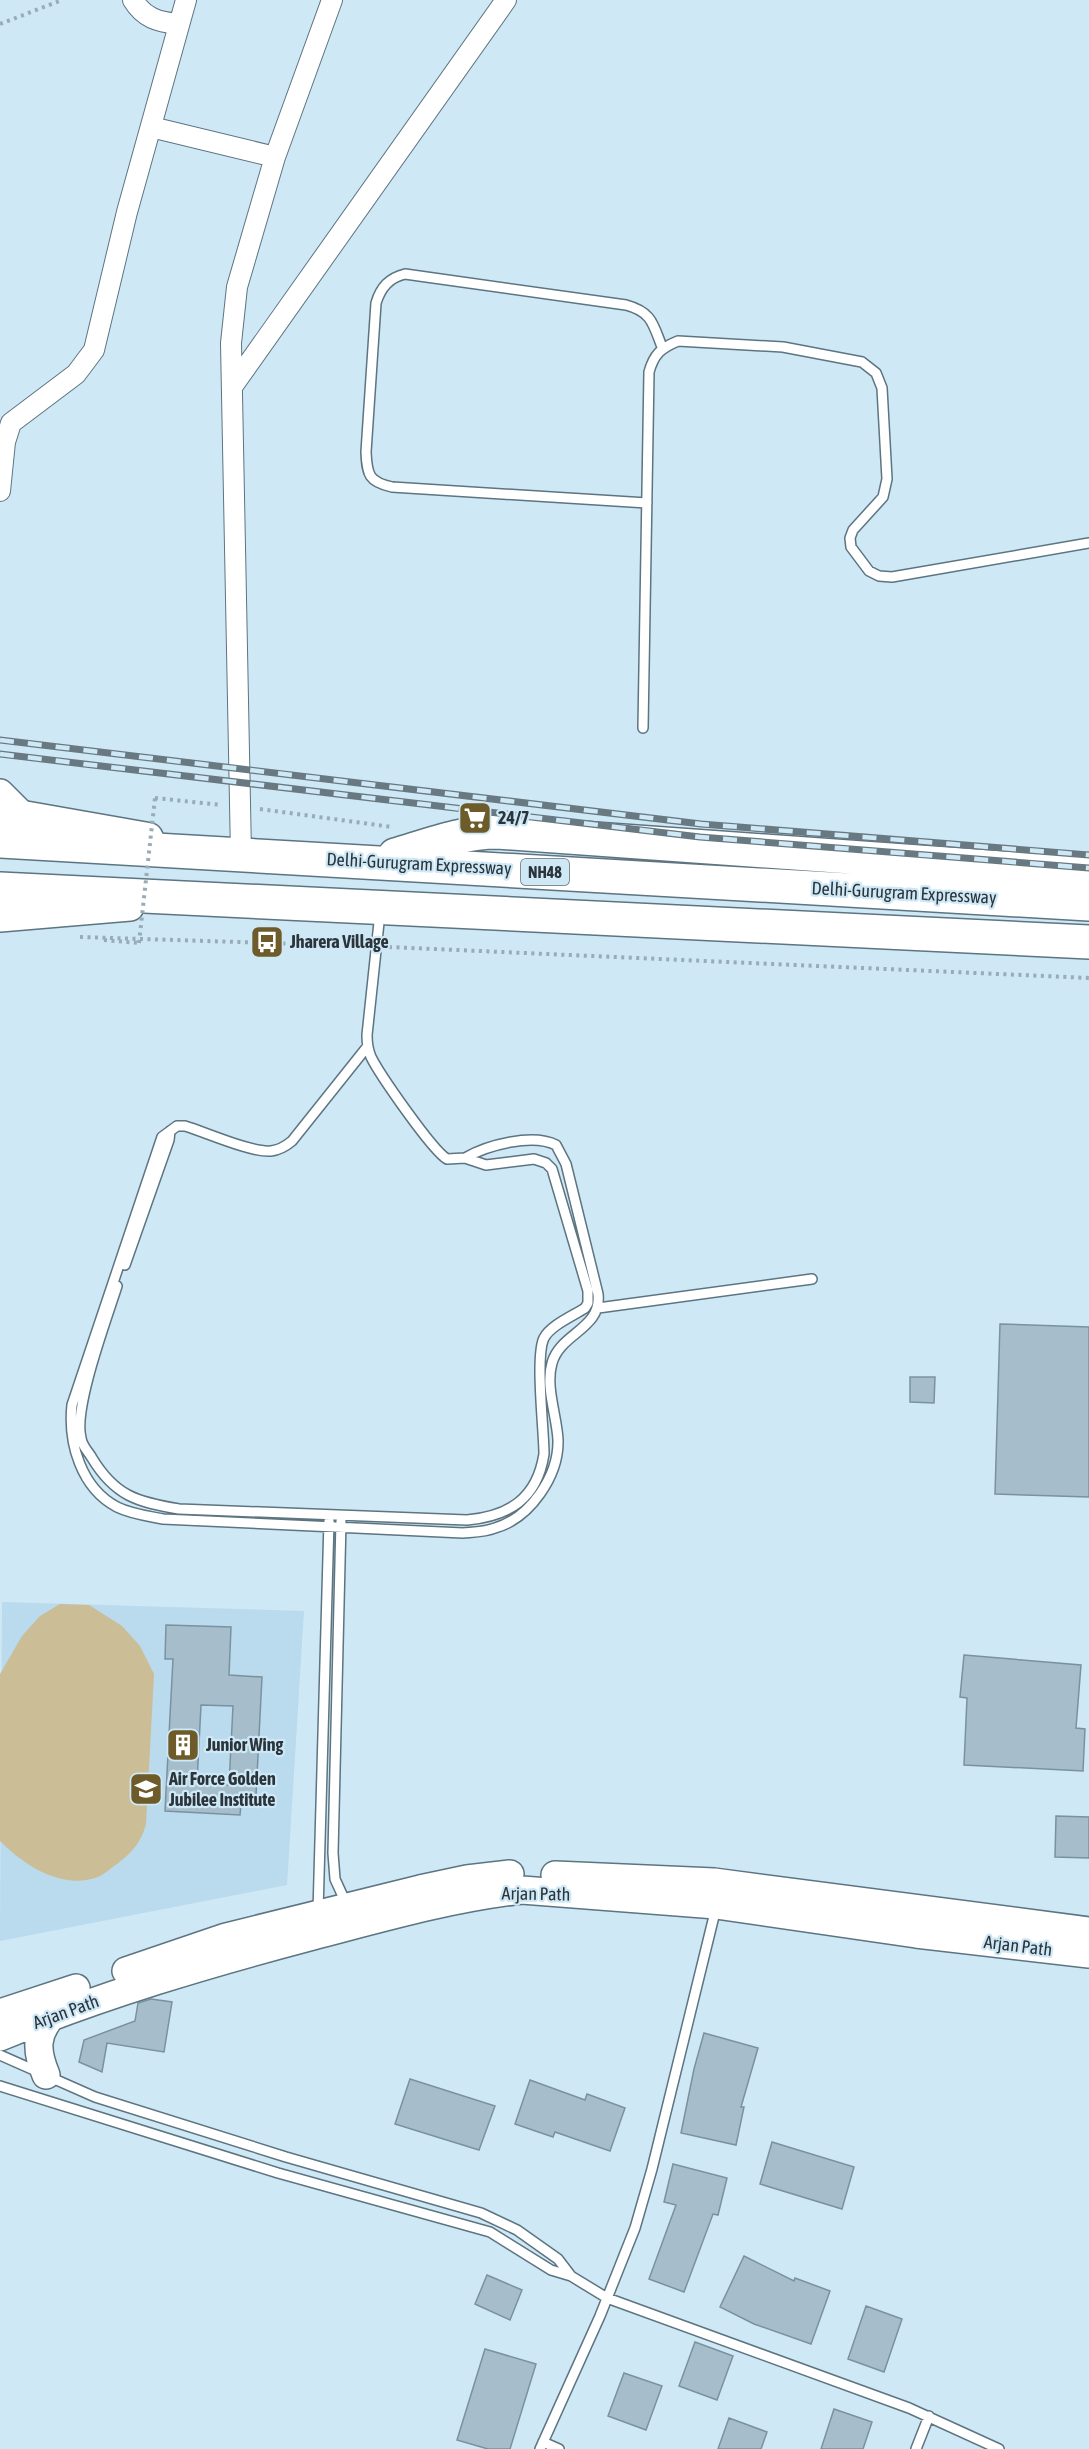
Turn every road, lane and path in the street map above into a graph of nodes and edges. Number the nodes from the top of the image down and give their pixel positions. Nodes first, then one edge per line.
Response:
1 (62, 0) edge
2 (133, 0) edge
3 (186, 0) edge
4 (332, 0) edge
5 (506, 0) edge
6 (0, 24) edge
7 (178, 24) junction
8 (151, 127) junction
9 (275, 157) junction
10 (662, 347) junction
11 (232, 387) junction
12 (4, 425) edge
13 (0, 491) edge
14 (647, 502) junction
15 (1089, 543) edge
16 (643, 728) dead end
17 (0, 793) edge
18 (204, 804) dead end
19 (12, 814) edge
20 (0, 841) edge
21 (241, 854) junction
22 (374, 862) junction
23 (1089, 874) edge
24 (0, 889) edge
25 (230, 899) junction
26 (1089, 903) edge
27 (381, 906) junction
28 (0, 918) edge
29 (1089, 942) edge
30 (377, 947) junction
31 (1089, 978) edge
32 (368, 1047) junction
33 (170, 1131) junction
34 (465, 1158) junction
35 (812, 1279) dead end
36 (598, 1308) junction
37 (329, 1515) junction
38 (342, 1515) junction
39 (328, 1526) junction
40 (341, 1527) junction
41 (716, 1905) junction
42 (348, 1907) junction
43 (318, 1914) junction
44 (1089, 1931) edge
45 (1089, 1954) edge
46 (0, 2013) edge
47 (53, 2015) junction
48 (0, 2037) edge
49 (0, 2055) edge
50 (46, 2075) junction
51 (0, 2086) edge
52 (571, 2276) junction
53 (607, 2298) junction
54 (929, 2416) junction
55 (542, 2446) edge
56 (559, 2449) edge
57 (916, 2449) edge
58 (999, 2449) edge

1 - 6 path
2 - 7 street
3 - 7 street
4 - 9 street
5 - 11 street
7 - 8 street
8 - 9 street
8 - 12 street
9 - 11 street
10 - 14 lane
10 - 14 lane
10 - 15 lane
11 - 21 street
12 - 13 street
14 - 16 lane
17 - 19 main road
18 - 30 path, bridge
19 - 21 main road
20 - 21 highway, Delhi-Gurugram Expressway / NH48
21 - 22 highway, Delhi-Gurugram Expressway / NH48
22 - 23 highway
22 - 26 highway, Delhi-Gurugram Expressway / NH48
24 - 25 highway
25 - 27 highway
25 - 28 main road
27 - 29 highway
27 - 30 lane
30 - 31 path
30 - 32 lane
32 - 33 lane
32 - 34 lane
33 - 37 lane
33 - 39 lane
34 - 36 lane
34 - 38 lane
35 - 36 lane
36 - 40 lane
37 - 38 lane
37 - 39 lane
38 - 40 lane
39 - 40 lane
39 - 43 lane
40 - 42 lane
41 - 45 main road, Arjan Path
41 - 47 main road, Arjan Path
41 - 53 lane
42 - 43 main road, Arjan Path
42 - 44 main road, Arjan Path
43 - 46 main road, Arjan Path
47 - 48 main road, Arjan Path
47 - 50 main road
49 - 50 lane
50 - 52 lane
51 - 52 lane
52 - 53 lane
53 - 54 lane
53 - 55 lane
54 - 57 lane
54 - 58 lane
55 - 56 lane

